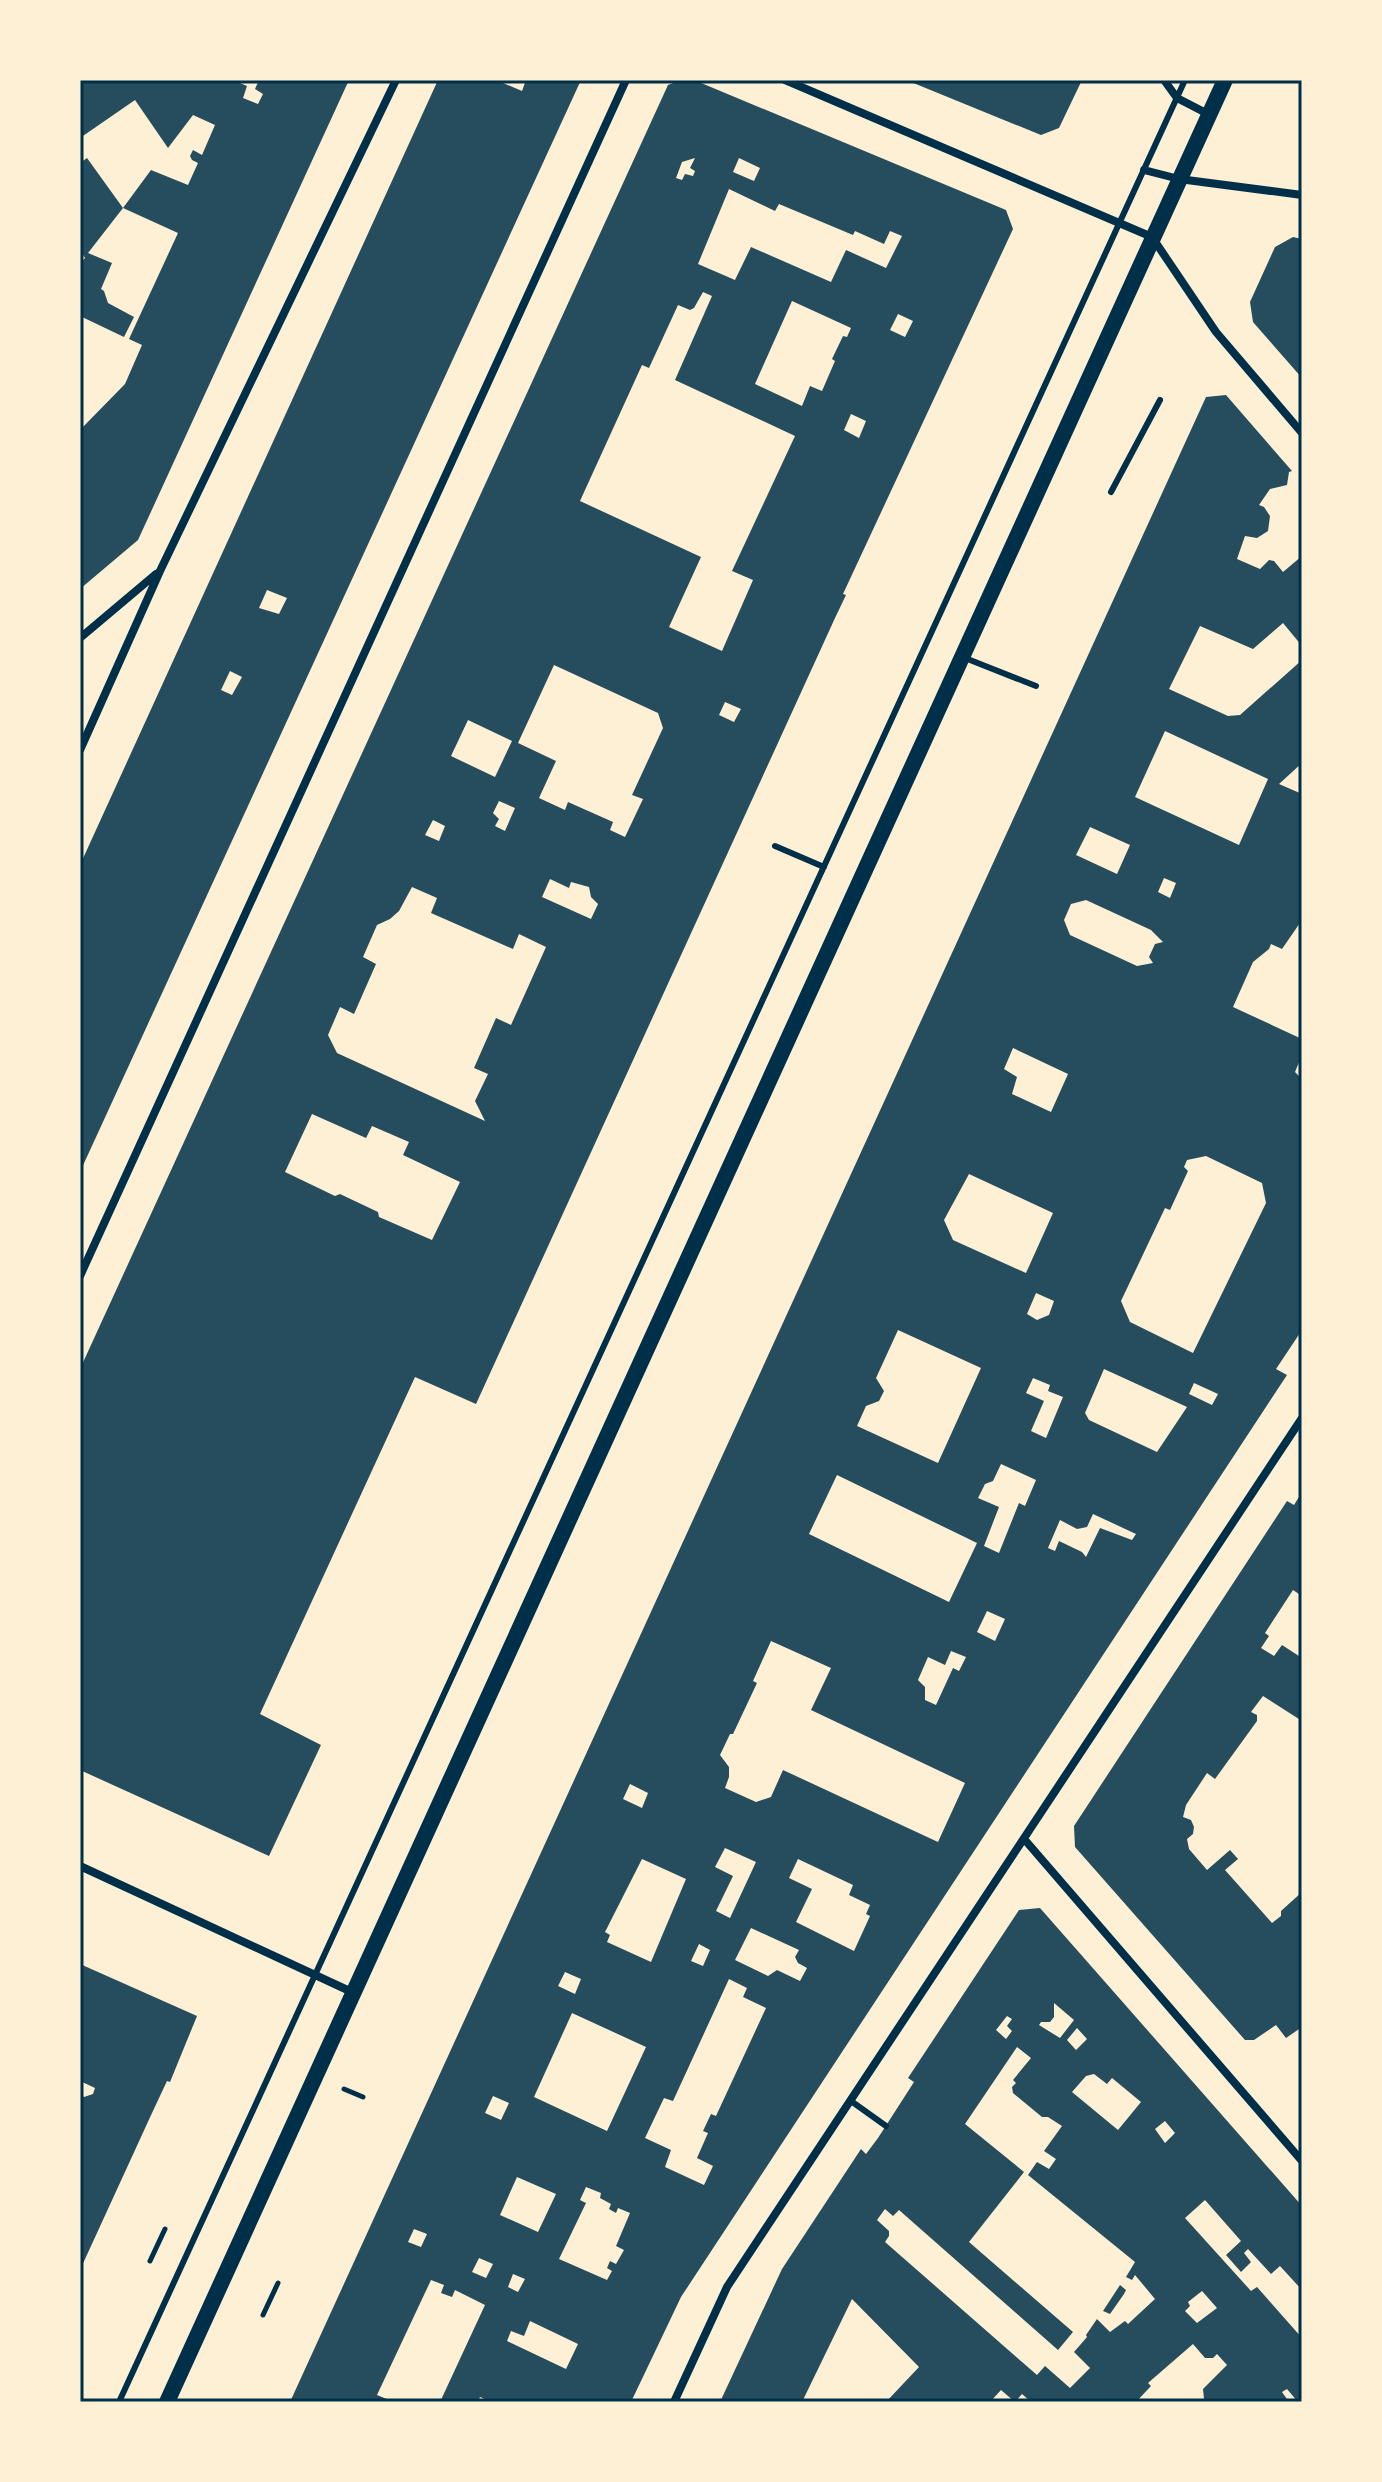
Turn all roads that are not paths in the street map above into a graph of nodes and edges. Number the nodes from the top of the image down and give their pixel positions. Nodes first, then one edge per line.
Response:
1 (396, 80) edge
2 (626, 80) edge
3 (785, 80) edge
4 (1164, 80) edge
5 (1185, 80) edge
6 (1225, 80) edge
7 (1177, 98) junction
8 (1208, 114) junction
9 (1144, 170) junction
10 (1179, 179) junction
11 (1302, 195) edge
12 (1119, 223) junction
13 (1152, 237) junction
14 (1160, 400) dead end
15 (1302, 433) edge
16 (1111, 492) dead end
17 (160, 571) junction
18 (80, 638) edge
19 (963, 656) junction
20 (1036, 686) dead end
21 (80, 750) edge
22 (775, 846) dead end
23 (824, 867) junction
24 (80, 1276) edge
25 (1302, 1418) edge
26 (1025, 1840) junction
27 (80, 1866) edge
28 (315, 1976) junction
29 (355, 1993) junction
30 (851, 2101) junction
31 (886, 2126) dead end
32 (1302, 2161) edge
33 (119, 2402) edge
34 (167, 2402) edge
35 (674, 2402) edge

1 - 17 street
2 - 24 street
3 - 12 street
4 - 7 street
5 - 7 lane
6 - 8 main road
7 - 8 street
7 - 9 lane
8 - 10 main road
9 - 10 street
9 - 12 lane
10 - 11 street
10 - 13 main road
12 - 13 street
12 - 23 lane
13 - 15 street
13 - 19 main road
14 - 16 lane
17 - 18 street
17 - 21 street
19 - 20 lane
19 - 29 main road
22 - 23 lane
23 - 28 lane
25 - 26 street
26 - 30 street
26 - 32 street
27 - 28 street
28 - 29 street
28 - 33 lane
29 - 34 main road
30 - 31 lane
30 - 35 street

